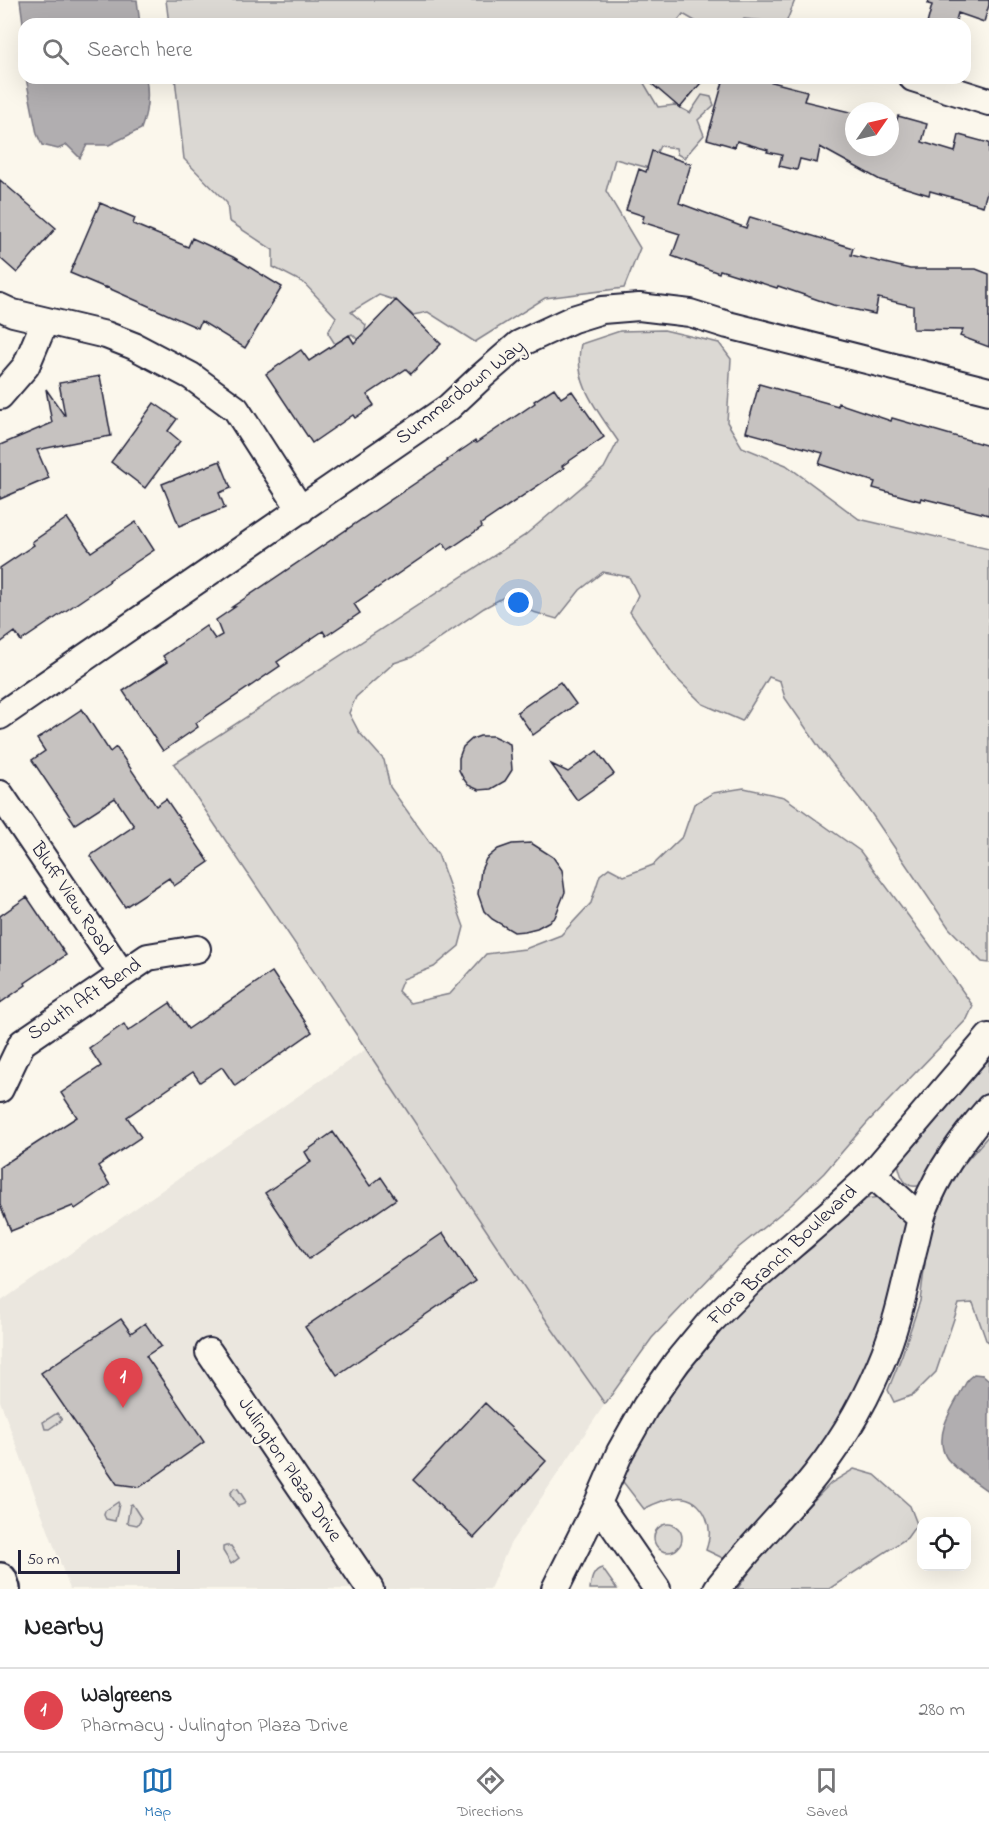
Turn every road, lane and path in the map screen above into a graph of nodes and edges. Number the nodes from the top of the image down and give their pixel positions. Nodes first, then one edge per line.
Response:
1 (933, 84) edge
2 (989, 102) edge
3 (0, 307) edge
4 (45, 321) junction
5 (989, 391) edge
6 (0, 396) edge
7 (301, 510) junction
8 (0, 716) edge
9 (0, 794) edge
10 (197, 949) dead end
11 (122, 975) junction
12 (989, 1037) edge
13 (0, 1089) edge
14 (989, 1108) edge
15 (872, 1174) junction
16 (921, 1218) junction
17 (209, 1352) dead end
18 (598, 1503) junction
19 (0, 1580) edge
20 (3, 1589) edge
21 (370, 1589) edge
22 (555, 1589) edge
23 (657, 1589) edge
24 (717, 1589) edge

1 - 2 street
3 - 4 street
4 - 6 street
4 - 7 street
5 - 7 street, Summerdown Way
7 - 8 street, Summerdown Way
9 - 11 street, Bluff View Road
10 - 11 street, South Aft Bend
11 - 13 street, South Aft Bend
12 - 15 street, Flora Branch Boulevard
14 - 16 street
15 - 16 street, Flora Branch Boulevard
15 - 18 street, Flora Branch Boulevard
16 - 24 street
17 - 21 street, Julington Plaza Drive
18 - 22 street, Flora Branch Boulevard
18 - 23 street
19 - 20 main road

